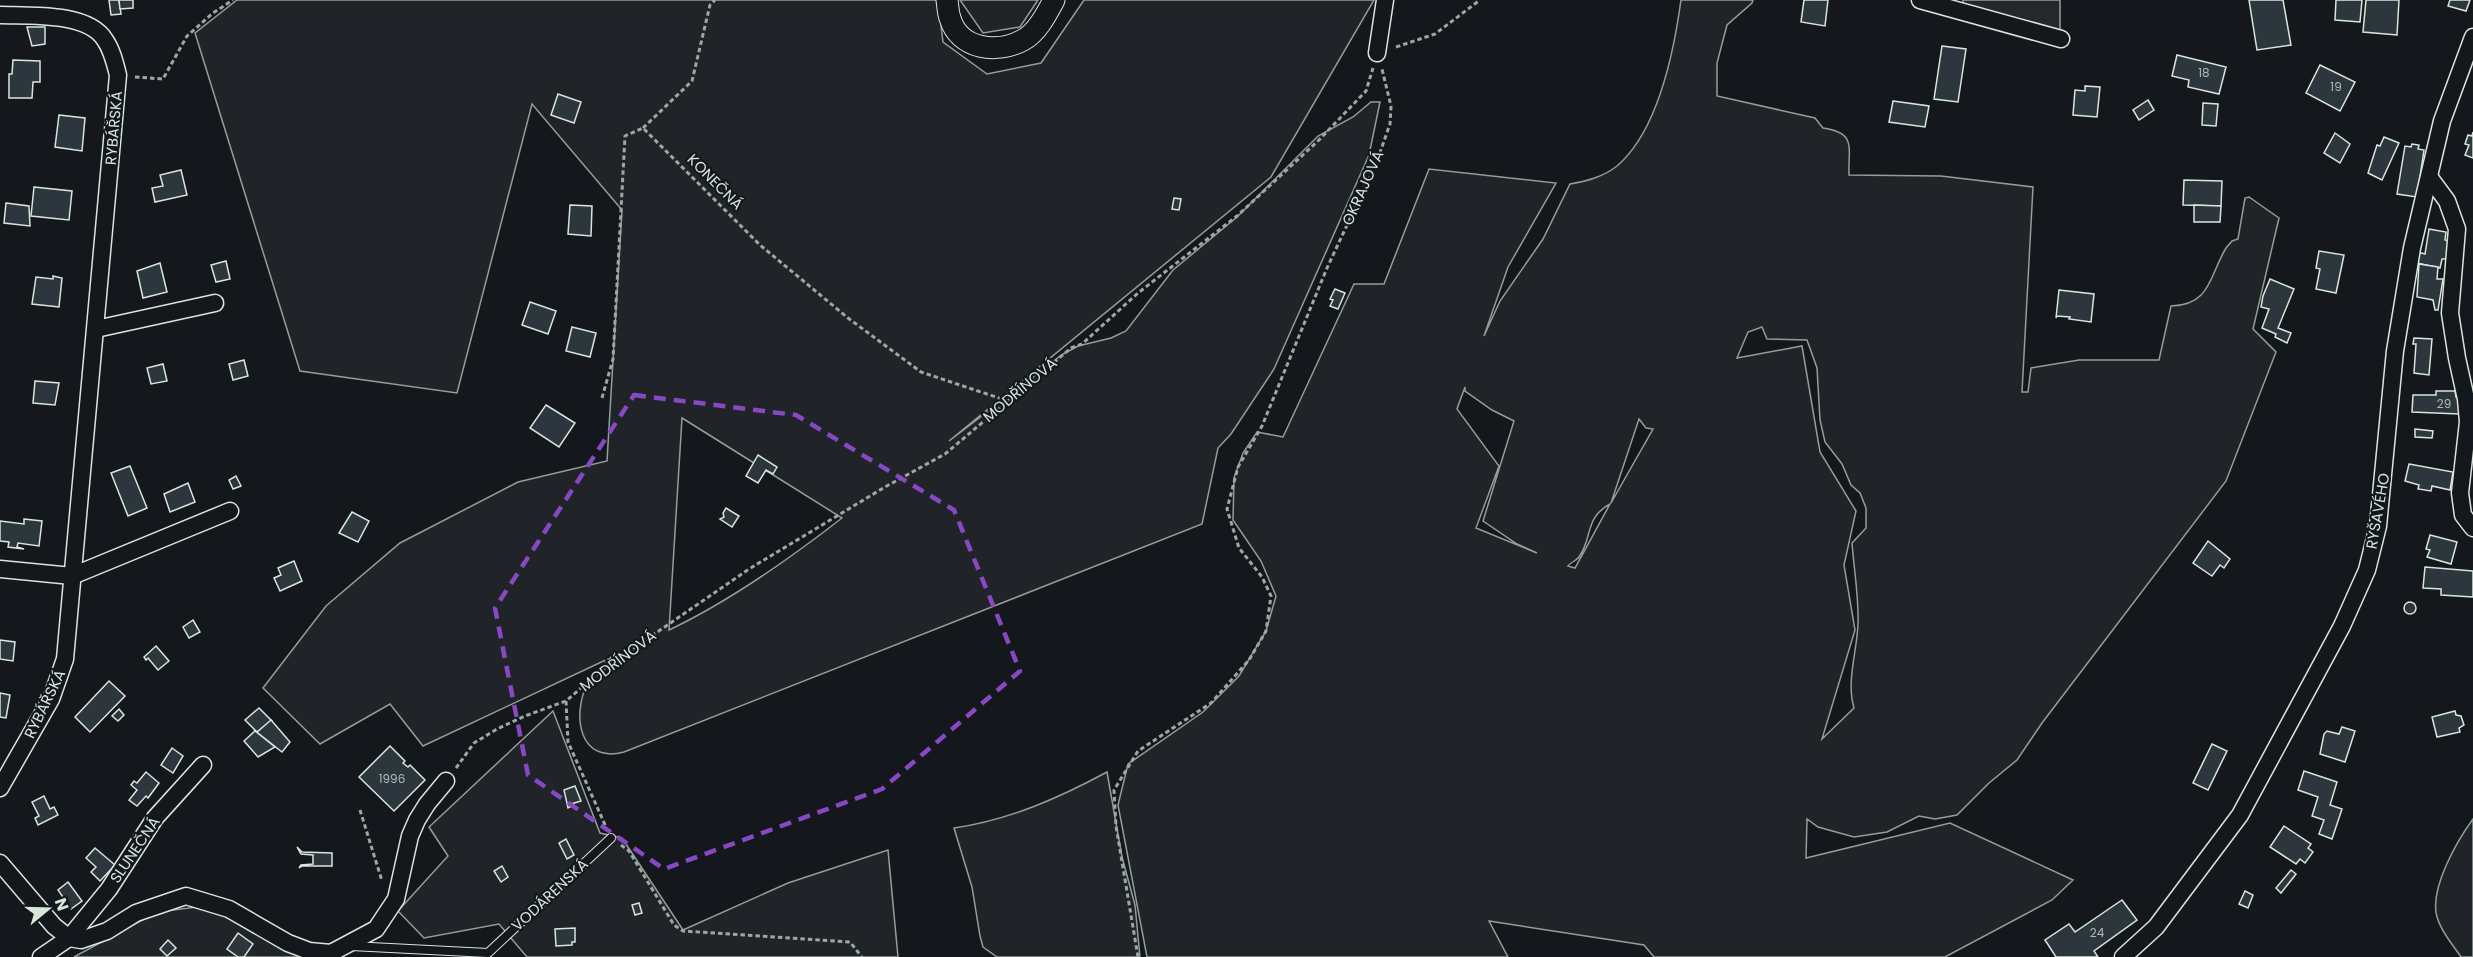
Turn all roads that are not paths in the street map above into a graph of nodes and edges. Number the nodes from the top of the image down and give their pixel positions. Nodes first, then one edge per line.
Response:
1 (947, 0) edge
2 (1054, 0) edge
3 (1385, 0) edge
4 (1920, 0) edge
5 (1953, 4) edge
6 (0, 15) edge
7 (2473, 37) edge
8 (2061, 39) dead end
9 (1377, 53) road end
10 (2430, 178) junction
11 (215, 303) dead end
12 (96, 329) junction
13 (230, 511) dead end
14 (2473, 528) edge
15 (0, 569) edge
16 (72, 576) junction
17 (203, 765) dead end
18 (446, 781) road end
19 (0, 788) edge
20 (611, 838) road end
21 (0, 863) edge
22 (69, 938) junction
23 (338, 949) junction
24 (41, 957) edge
25 (2123, 957) edge

1 - 2 street
3 - 9 street
4 - 5 street
5 - 8 street
6 - 12 street, RYBÁŘSKÁ
7 - 10 street, RYŠAVÉHO
10 - 14 street
10 - 25 street, RYŠAVÉHO
11 - 12 street
12 - 16 street, RYBÁŘSKÁ
13 - 16 street
15 - 16 street
16 - 19 street, RYBÁŘSKÁ
17 - 22 street, SLUNEČNÁ
18 - 23 street
20 - 23 lane, VODÁRENSKÁ
21 - 22 street
22 - 23 street, SLUNEČNÁ
22 - 24 street, SLUNEČNÁ

